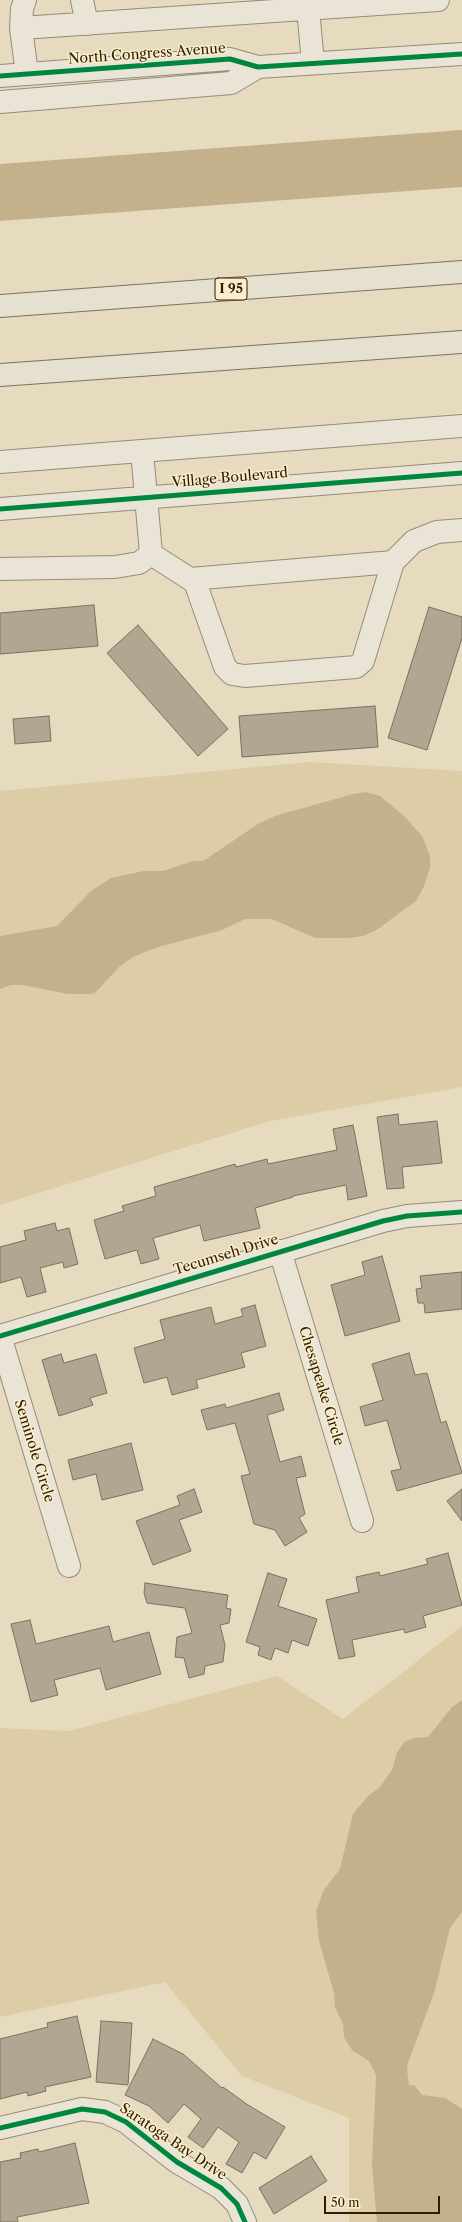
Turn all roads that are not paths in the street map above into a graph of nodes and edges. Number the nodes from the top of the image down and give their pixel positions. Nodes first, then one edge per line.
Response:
1 (25, 0) edge
2 (82, 0) edge
3 (438, 0) edge
4 (308, 9) junction
5 (87, 24) junction
6 (21, 28) junction
7 (462, 54) edge
8 (313, 63) junction
9 (258, 67) junction
10 (27, 74) junction
11 (0, 76) edge
12 (0, 102) edge
13 (462, 272) edge
14 (0, 306) edge
15 (462, 342) edge
16 (0, 375) edge
17 (462, 426) edge
18 (142, 451) junction
19 (0, 462) edge
20 (462, 473) edge
21 (146, 497) junction
22 (0, 509) edge
23 (462, 530) edge
24 (151, 554) junction
25 (393, 562) junction
26 (0, 569) edge
27 (190, 579) junction
28 (462, 1212) edge
29 (280, 1251) junction
30 (0, 1336) edge
31 (362, 1522) dead end
32 (69, 1566) dead end
33 (0, 2128) edge
34 (245, 2222) edge

1 - 6 street
2 - 5 street
3 - 4 street
4 - 5 street
4 - 8 street
5 - 6 street
6 - 10 street
7 - 8 street, North Congress Avenue
8 - 9 street, North Congress Avenue
9 - 10 street, North Congress Avenue
9 - 12 street, North Congress Avenue
10 - 11 street, North Congress Avenue
13 - 14 highway, I 95
15 - 16 highway
17 - 18 street
18 - 19 street
18 - 21 street
20 - 21 street, Village Boulevard
21 - 22 street, Village Boulevard
21 - 24 street
23 - 25 street
24 - 26 street
24 - 27 street
25 - 27 street
25 - 27 street
28 - 29 street, Tecumseh Drive
29 - 30 street, Tecumseh Drive
29 - 31 street, Chesapeake Circle
30 - 32 street, Seminole Circle
33 - 34 street, Saratoga Bay Drive

